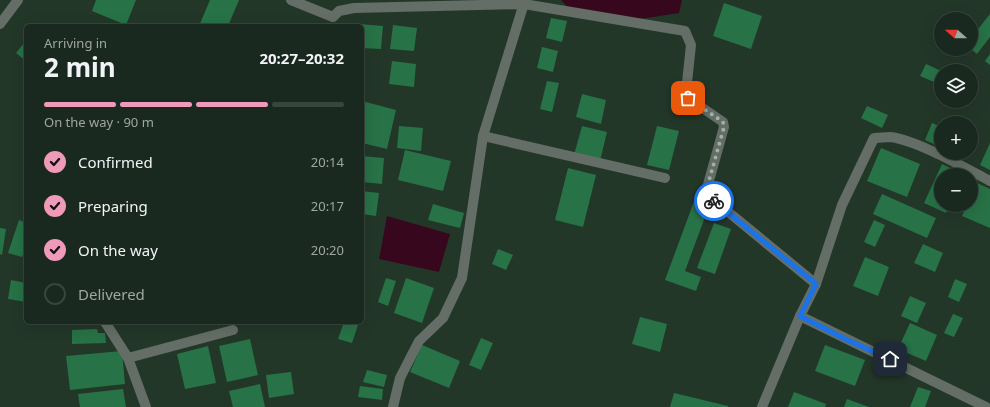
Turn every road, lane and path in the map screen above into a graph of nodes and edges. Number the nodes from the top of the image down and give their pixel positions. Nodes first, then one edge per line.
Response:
1 (18, 0) edge
2 (291, 0) edge
3 (525, 2) edge
4 (0, 24) edge
5 (483, 136) junction
6 (665, 178) dead end
7 (990, 182) edge
8 (816, 284) junction
9 (800, 316) junction
10 (106, 324) edge
11 (233, 330) dead end
12 (128, 358) junction
13 (146, 407) edge
14 (393, 407) edge
15 (762, 407) edge
16 (986, 407) edge

1 - 4 street
2 - 3 street
3 - 5 street
3 - 8 street
5 - 6 street
5 - 14 street
7 - 8 street
8 - 9 street
9 - 15 street
9 - 16 street
10 - 12 street
11 - 12 street
12 - 13 street

